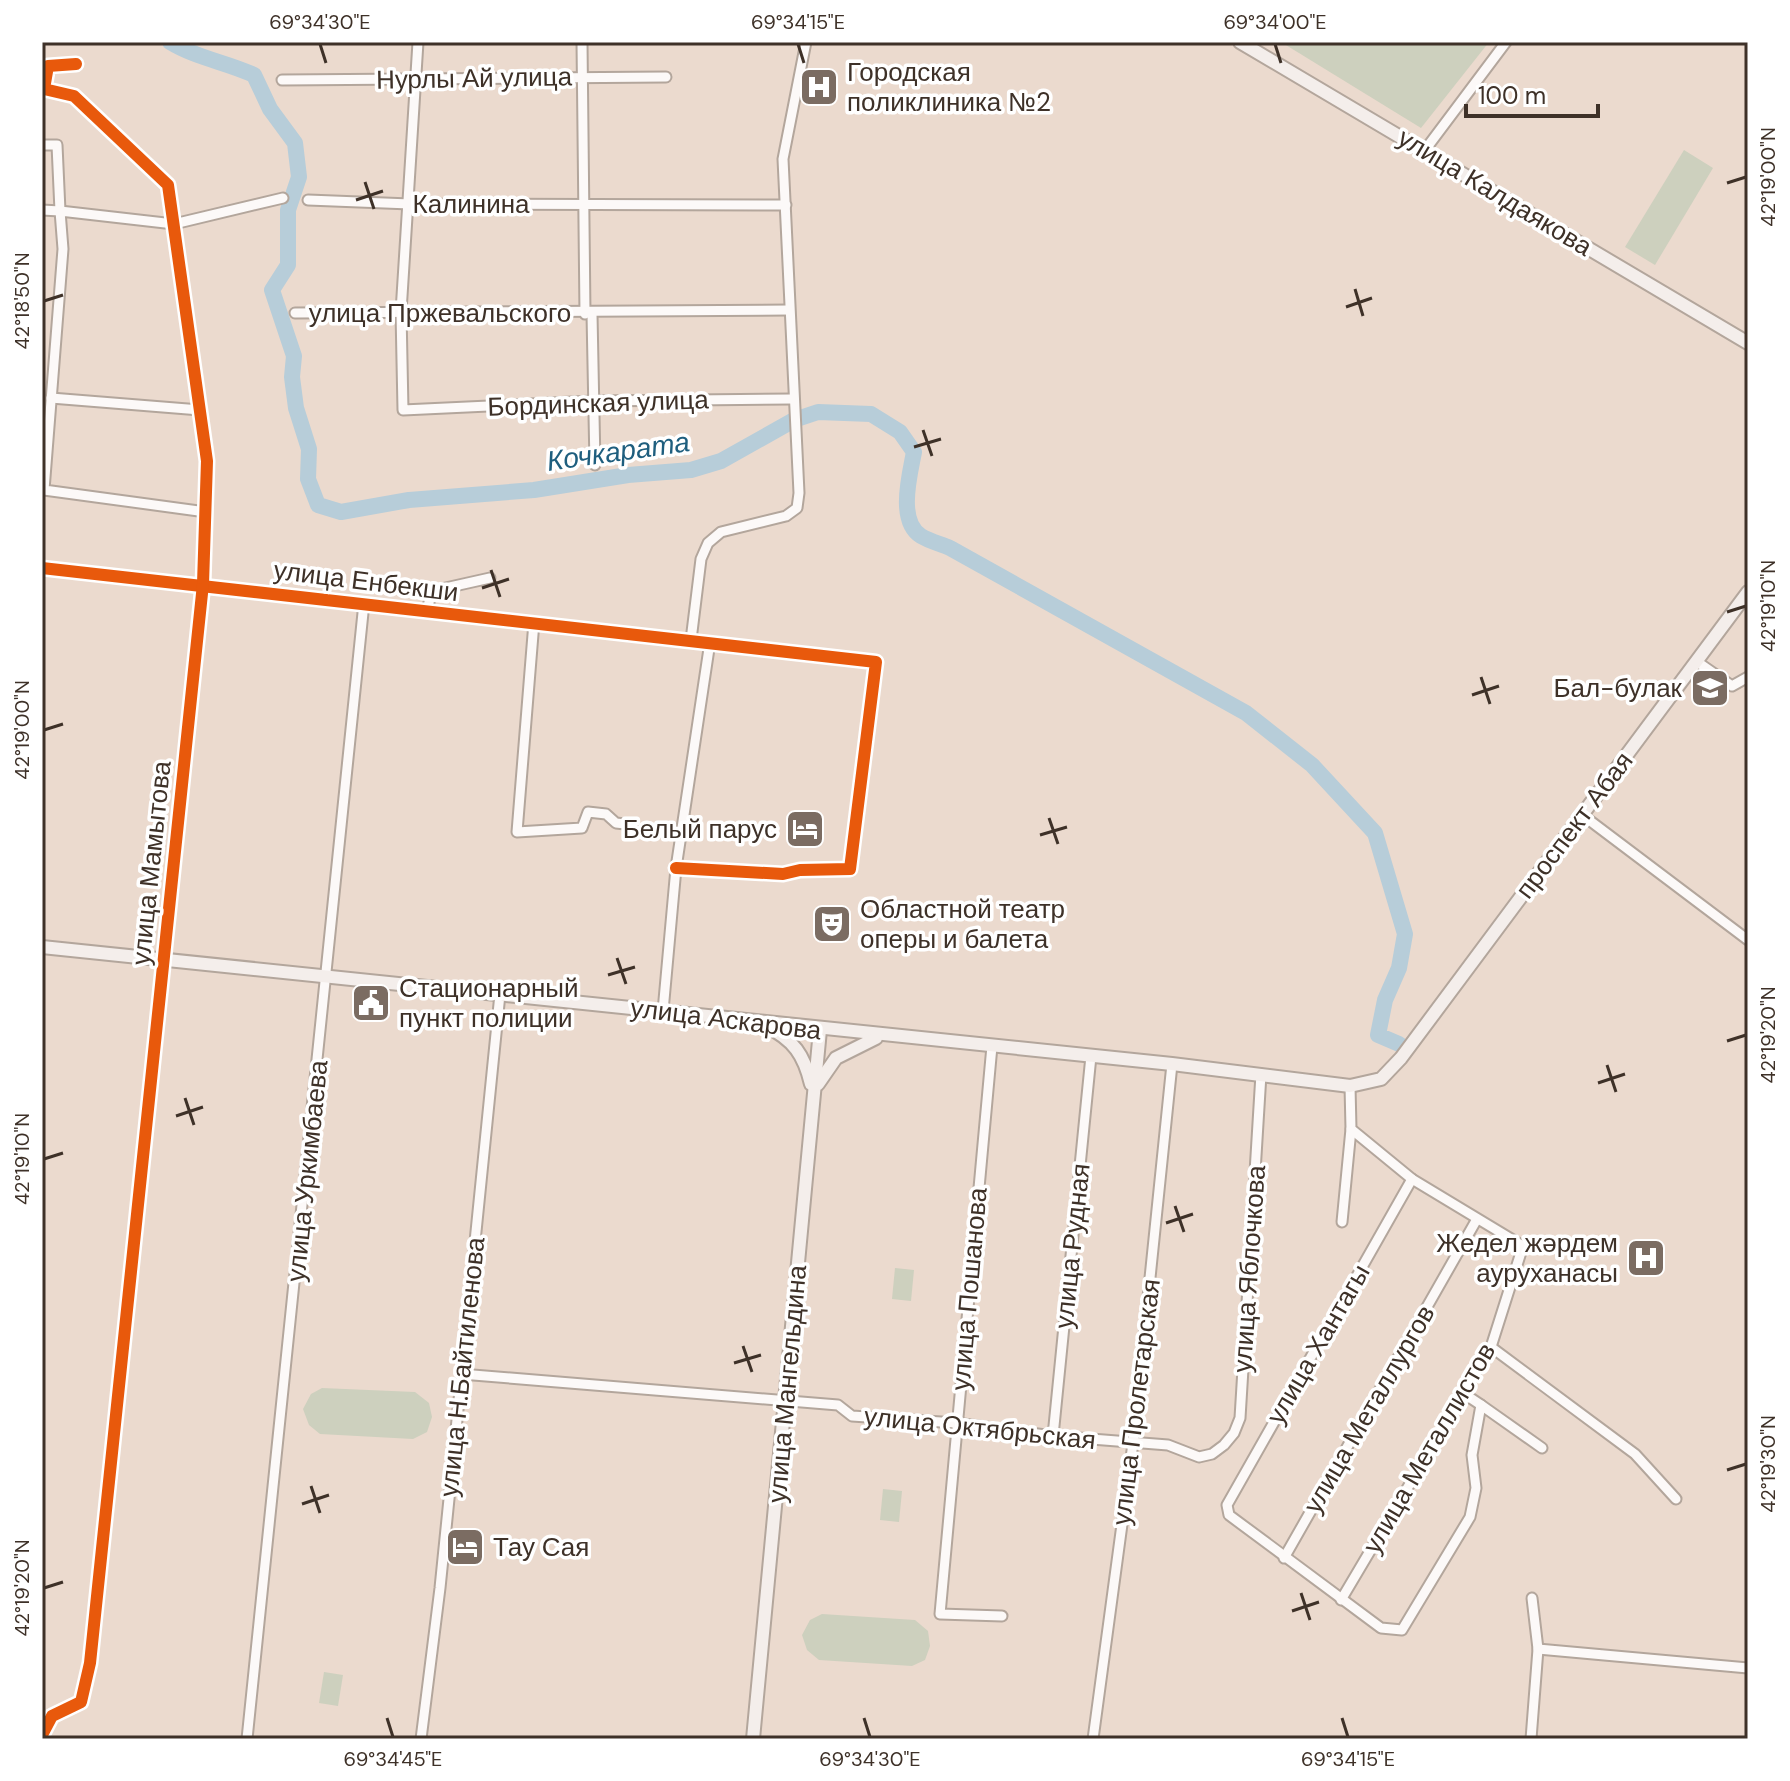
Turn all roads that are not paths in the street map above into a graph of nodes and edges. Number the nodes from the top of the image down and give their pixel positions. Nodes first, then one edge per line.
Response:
1 (418, 42) edge
2 (582, 42) edge
3 (806, 42) edge
4 (1240, 42) edge
5 (1506, 42) edge
6 (76, 64) dead end
7 (583, 77) junction
8 (666, 77) dead end
9 (282, 80) dead end
10 (415, 80) junction
11 (42, 145) edge
12 (1425, 150) junction
13 (283, 198) dead end
14 (308, 200) dead end
15 (410, 204) junction
16 (586, 205) junction
17 (786, 205) junction
18 (42, 210) edge
19 (60, 211) junction
20 (174, 224) junction
21 (789, 310) junction
22 (401, 312) junction
23 (295, 313) dead end
24 (588, 314) junction
25 (1748, 343) edge
26 (792, 399) junction
27 (48, 401) edge
28 (594, 401) junction
29 (200, 410) junction
30 (595, 465) dead end
31 (206, 512) junction
32 (42, 568) edge
33 (490, 578) dead end
34 (203, 584) junction
35 (1748, 592) edge
36 (364, 603) junction
37 (427, 610) junction
38 (534, 622) junction
39 (691, 640) junction
40 (710, 642) junction
41 (1696, 661) junction
42 (1748, 677) edge
43 (1581, 814) junction
44 (625, 824) dead end
45 (676, 868) junction
46 (1748, 940) edge
47 (42, 947) edge
48 (162, 959) junction
49 (327, 976) junction
50 (500, 994) junction
51 (663, 1011) junction
52 (760, 1023) junction
53 (820, 1030) junction
54 (883, 1035) junction
55 (992, 1046) junction
56 (1091, 1056) junction
57 (1401, 1058) joint
58 (1172, 1064) junction
59 (1261, 1074) junction
60 (1350, 1086) junction
61 (814, 1093) junction
62 (1351, 1129) junction
63 (1412, 1179) junction
64 (1477, 1219) junction
65 (1342, 1222) dead end
66 (1491, 1347) junction
67 (461, 1374) junction
68 (1463, 1393) junction
69 (785, 1401) junction
70 (1481, 1405) junction
71 (956, 1423) junction
72 (1053, 1436) junction
73 (1133, 1443) junction
74 (1542, 1448) dead end
75 (1212, 1454) joint
76 (1676, 1499) dead end
77 (1284, 1558) junction
78 (1532, 1598) dead end
79 (1341, 1600) junction
80 (1002, 1616) dead end
81 (1538, 1649) junction
82 (1748, 1668) edge
83 (42, 1735) edge
84 (247, 1739) edge
85 (421, 1739) edge
86 (753, 1739) edge
87 (1093, 1739) edge
88 (1531, 1739) edge

1 - 10 street
2 - 7 street
3 - 17 street
4 - 12 main road, улица Калдаякова
5 - 12 street
6 - 20 street, улица Мамытова
7 - 8 street, Нурлы Ай улица
7 - 10 street, Нурлы Ай улица
7 - 16 street
9 - 10 street, Нурлы Ай улица
10 - 15 street
11 - 19 street
12 - 25 main road, улица Калдаякова
13 - 20 street
14 - 15 street, Калинина
15 - 16 street, Калинина
15 - 22 street
16 - 17 street, Калинина
16 - 24 street
17 - 21 street
18 - 19 street
19 - 20 street
19 - 27 street
20 - 29 street, улица Мамытова
21 - 24 street, улица Пржевальского
21 - 26 street
22 - 23 street, улица Пржевальского
22 - 24 street, улица Пржевальского
22 - 28 street, Бординская улица
24 - 28 street
26 - 28 street, Бординская улица
26 - 39 street
27 - 29 street
27 - 31 street
28 - 30 street
29 - 31 street, улица Мамытова
31 - 34 street, улица Мамытова
32 - 34 street, улица Енбекши
33 - 37 street, улица Енбекши
34 - 36 street, улица Енбекши
34 - 48 street, улица Мамытова
35 - 41 main road, проспект Абая
36 - 37 street, улица Енбекши
36 - 49 street, улица Уркимбаева
37 - 38 street, улица Енбекши
38 - 39 street, улица Енбекши
38 - 44 street
39 - 40 street, улица Енбекши
40 - 45 street
40 - 45 street, улица Енбекши
41 - 42 street
41 - 43 main road, проспект Абая
43 - 46 street
43 - 57 main road, проспект Абая
45 - 51 street
47 - 48 main road, улица Аскарова
48 - 49 main road, улица Аскарова
48 - 83 street, улица Мамытова
49 - 50 main road, улица Аскарова
49 - 84 street, улица Уркимбаева
50 - 51 main road, улица Аскарова
50 - 67 street, улица Н.Байтиленова
51 - 52 main road, улица Аскарова
52 - 53 main road, улица Аскарова
52 - 61 main road
53 - 54 main road, улица Аскарова
53 - 61 main road, улица Мангельдина
54 - 55 main road, улица Аскарова
54 - 61 main road
55 - 56 main road, улица Аскарова
55 - 71 street, улица Пошанова
56 - 58 main road, улица Аскарова
56 - 72 street, улица Рудная
57 - 60 main road, улица Аскарова
58 - 59 main road, улица Аскарова
58 - 73 street, улица Пролетарская
59 - 60 main road, улица Аскарова
59 - 75 street, улица Яблочкова
60 - 62 street
61 - 69 main road, улица Мангельдина
62 - 63 street
62 - 65 street
63 - 64 street
63 - 77 street, улица Хантагы
64 - 66 street, улица Металлистов
64 - 77 street, улица Металлургов
66 - 68 street, улица Металлистов
66 - 76 street
67 - 69 street, улица Октябрьская
67 - 85 street, улица Н.Байтиленова
68 - 70 street
68 - 79 street, улица Металлистов
69 - 71 street, улица Октябрьская
69 - 86 main road, улица Мангельдина
70 - 74 street
70 - 79 street
71 - 72 street, улица Октябрьская
71 - 80 street, улица Пошанова
72 - 73 street, улица Октябрьская
73 - 75 street, улица Октябрьская
73 - 87 street, улица Пролетарская
77 - 79 street
78 - 81 street
81 - 82 street
81 - 88 street

